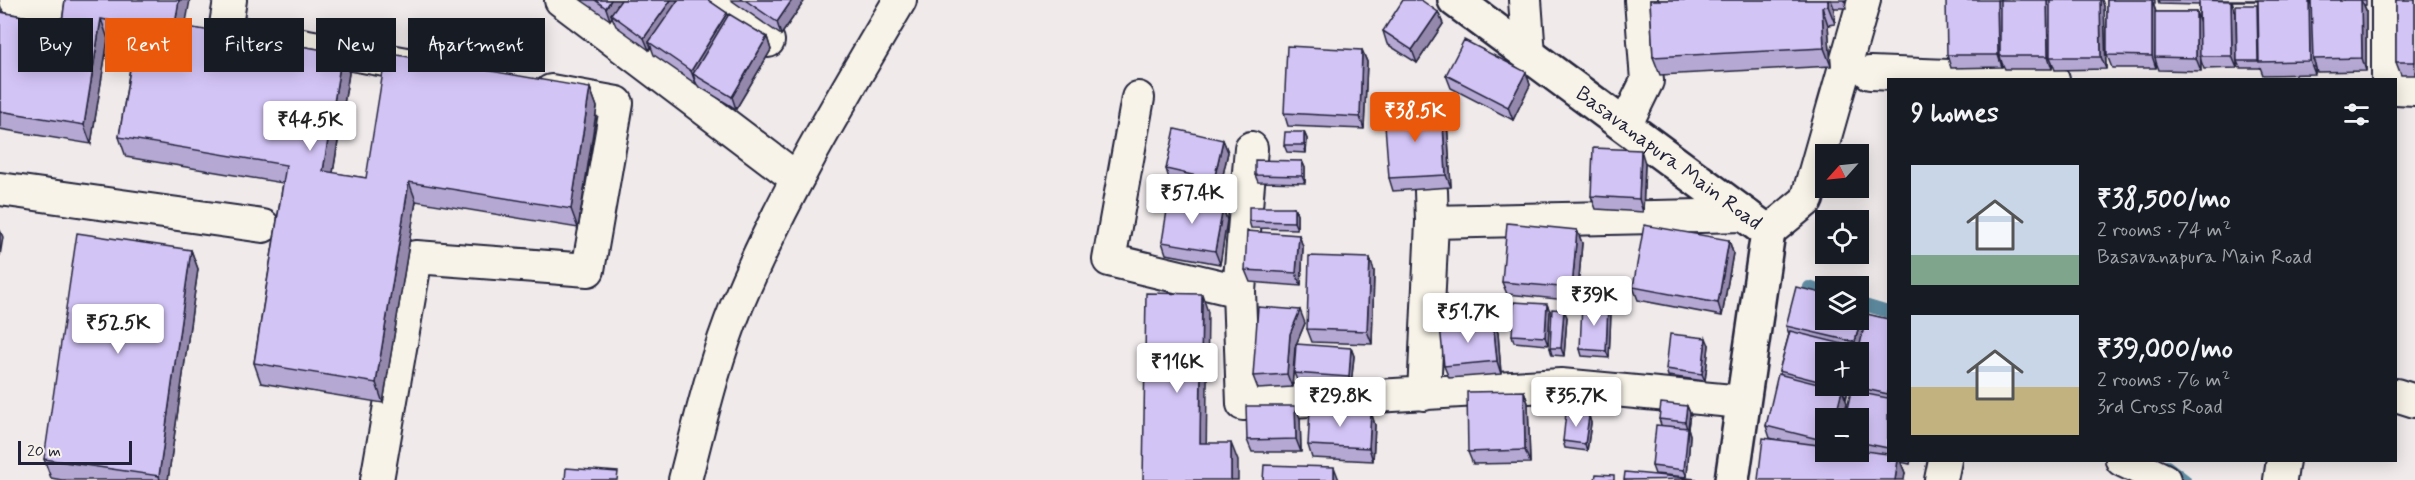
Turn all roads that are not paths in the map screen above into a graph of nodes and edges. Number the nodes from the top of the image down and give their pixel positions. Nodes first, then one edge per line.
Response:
1 (16, 0) edge
2 (52, 0) edge
3 (230, 0) edge
4 (561, 0) edge
5 (716, 0) edge
6 (900, 0) edge
7 (1455, 0) edge
8 (1525, 0) edge
9 (1641, 0) edge
10 (1864, 0) edge
11 (2388, 0) edge
12 (768, 41) edge
13 (1529, 55) junction
14 (455, 73) edge
15 (1870, 74) dead end
16 (2002, 78) edge
17 (2388, 78) edge
18 (525, 86) edge
19 (2397, 88) edge
20 (2415, 89) edge
21 (1138, 98) dead end
22 (1625, 126) junction
23 (1251, 148) dead end
24 (796, 178) junction
25 (0, 189) edge
26 (1431, 191) edge
27 (1432, 222) junction
28 (1757, 224) junction
29 (263, 226) dead end
30 (1239, 291) junction
31 (1424, 394) junction
32 (2397, 394) edge
33 (2415, 401) edge
34 (1743, 402) junction
35 (1945, 462) edge
36 (2120, 462) edge
37 (2125, 462) edge
38 (2283, 462) edge
39 (377, 480) edge
40 (685, 480) edge
41 (1732, 480) edge
42 (1941, 480) edge
43 (2115, 480) edge
44 (2164, 480) edge
45 (2280, 480) edge

1 - 2 street
3 - 14 street
4 - 24 street
5 - 12 street
6 - 24 street
7 - 13 street, Basavanapura Main Road
8 - 13 street
9 - 22 street
10 - 28 street
11 - 17 street
13 - 22 street, Basavanapura Main Road
15 - 16 street
18 - 39 street
19 - 20 street
21 - 30 street
22 - 28 street, Basavanapura Main Road
23 - 30 street
24 - 40 street
25 - 29 street
26 - 27 street
27 - 28 street
27 - 31 street
28 - 34 street, Basavanapura Main Road
30 - 31 street
31 - 34 street
32 - 33 street
34 - 41 street, Basavanapura Main Road
35 - 42 street
36 - 43 street
37 - 44 street
38 - 45 street

